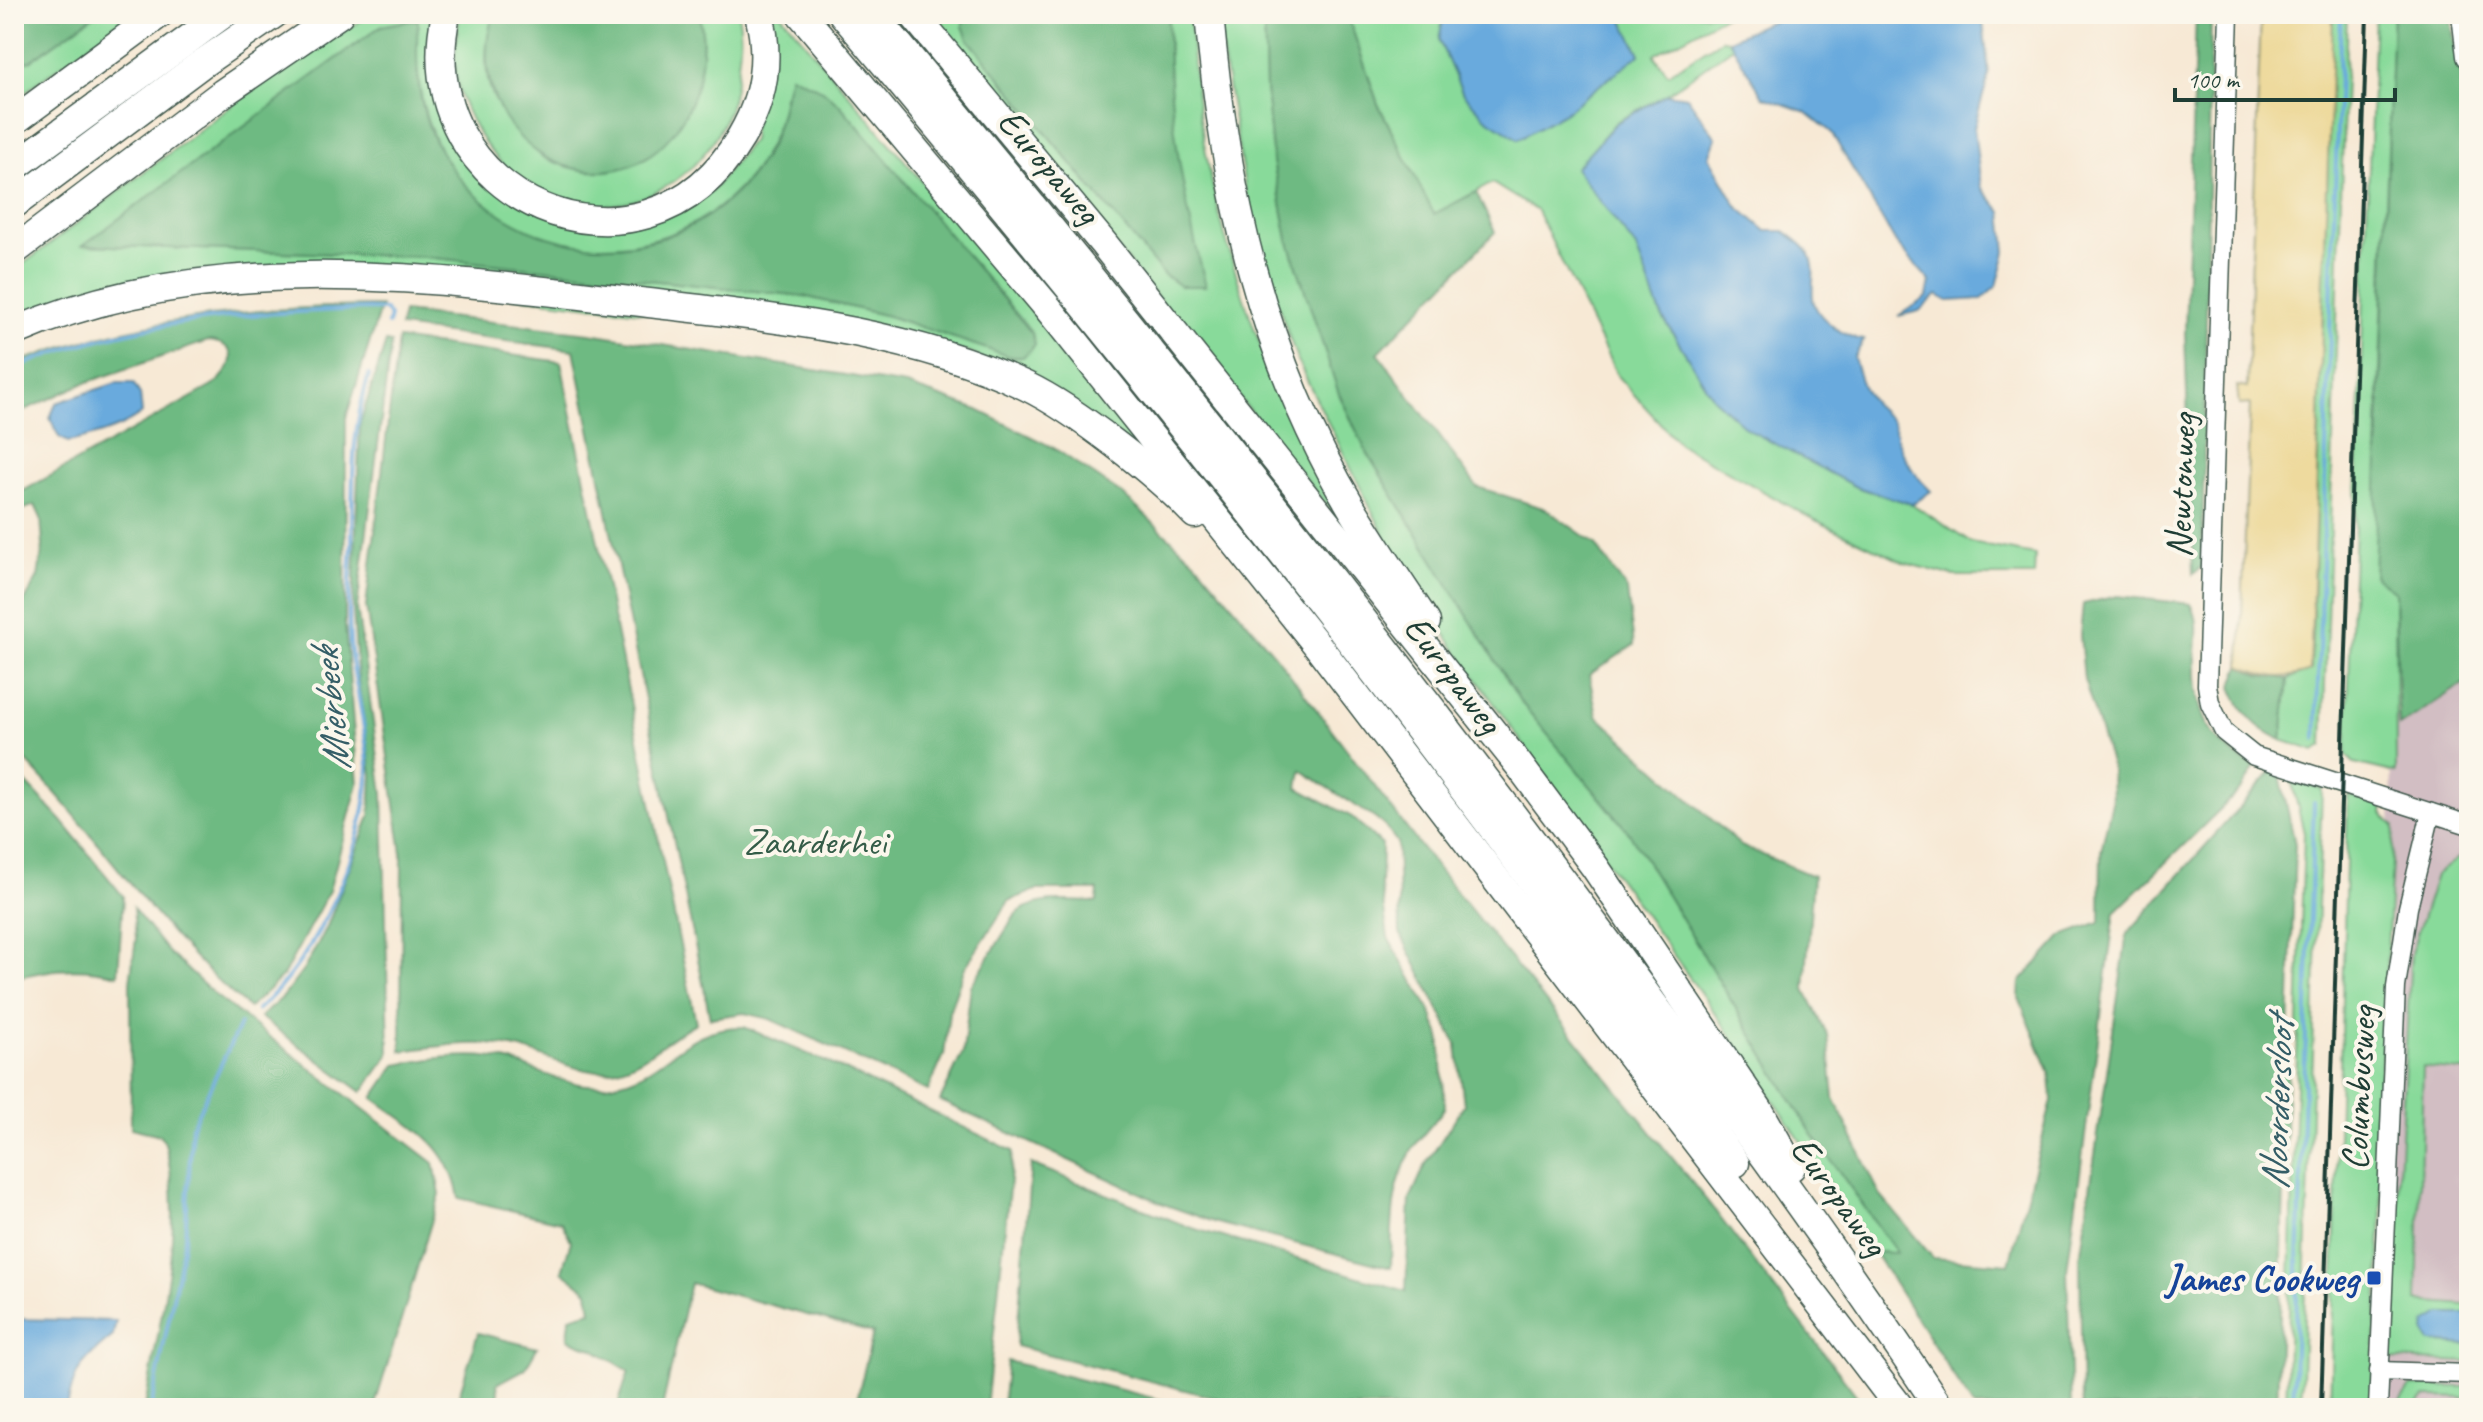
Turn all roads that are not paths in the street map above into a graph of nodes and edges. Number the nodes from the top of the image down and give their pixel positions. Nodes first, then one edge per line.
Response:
1 (159, 14) edge
2 (223, 14) edge
3 (274, 14) edge
4 (339, 14) edge
5 (446, 14) edge
6 (759, 14) edge
7 (801, 14) edge
8 (843, 14) edge
9 (873, 14) edge
10 (913, 14) edge
11 (1209, 14) edge
12 (2229, 14) edge
13 (2464, 14) edge
14 (2469, 56) edge
15 (14, 121) edge
16 (14, 167) edge
17 (14, 204) edge
18 (14, 251) edge
19 (14, 332) edge
20 (1318, 646) junction
21 (1519, 765) junction
22 (2431, 813) junction
23 (2469, 825) edge
24 (1852, 1276) junction
25 (2379, 1371) junction
26 (2469, 1374) edge
27 (1900, 1408) edge
28 (1907, 1408) edge
29 (1940, 1408) edge
30 (2378, 1408) edge

1 - 15 highway
2 - 16 highway
3 - 17 highway
4 - 18 highway
5 - 6 highway
7 - 20 highway
8 - 28 highway, Europaweg
9 - 24 highway, Europaweg
10 - 21 highway
11 - 21 highway
12 - 22 street, Newtonweg
13 - 14 main road
19 - 20 highway
20 - 27 highway
21 - 24 highway
22 - 23 street
22 - 25 street, Columbusweg
24 - 29 highway, Europaweg
25 - 26 street
25 - 30 street, Columbusweg

